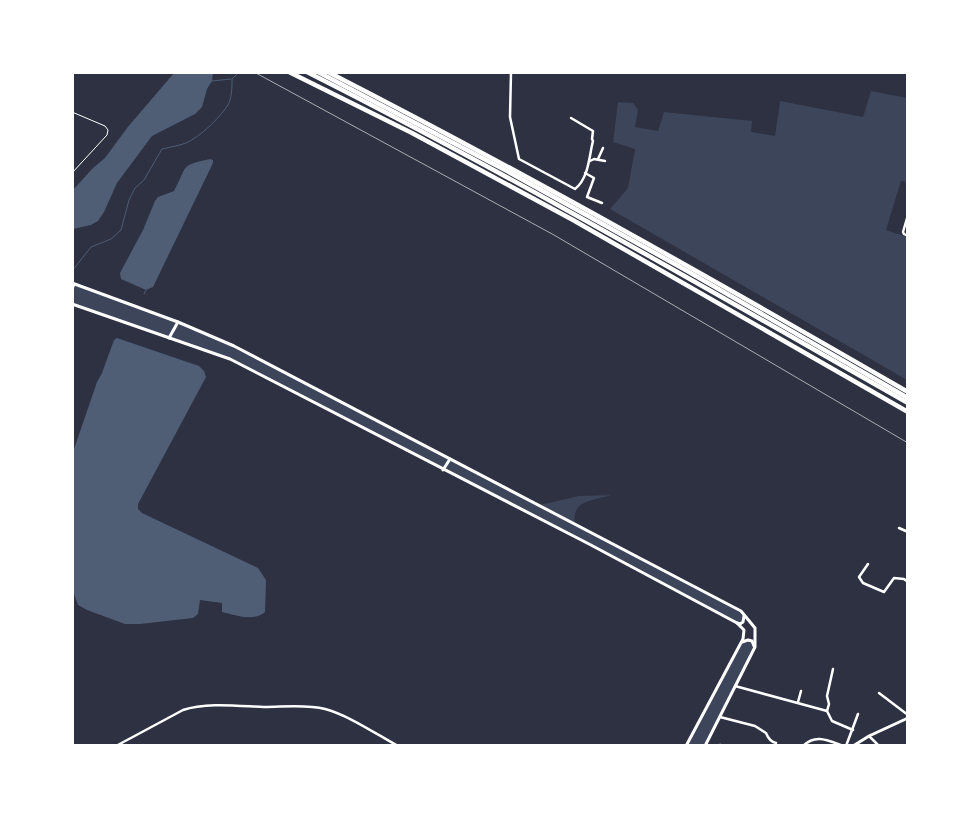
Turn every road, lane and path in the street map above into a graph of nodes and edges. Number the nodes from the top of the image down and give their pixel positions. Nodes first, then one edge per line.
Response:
1 (289, 72) edge
2 (307, 72) edge
3 (318, 72) edge
4 (328, 72) edge
5 (511, 72) edge
6 (72, 112) edge
7 (571, 118) dead end
8 (603, 148) dead end
9 (598, 159) junction
10 (590, 161) junction
11 (605, 162) dead end
12 (72, 173) edge
13 (585, 173) junction
14 (602, 203) dead end
15 (908, 215) edge
16 (908, 236) edge
17 (73, 284) edge
18 (72, 289) edge
19 (72, 304) edge
20 (178, 322) junction
21 (169, 338) junction
22 (908, 392) edge
23 (908, 398) edge
24 (908, 404) edge
25 (908, 412) edge
26 (450, 459) junction
27 (443, 470) junction
28 (899, 528) dead end
29 (908, 532) edge
30 (868, 564) dead end
31 (908, 582) edge
32 (741, 611) junction
33 (737, 623) junction
34 (742, 643) junction
35 (755, 647) junction
36 (833, 669) dead end
37 (735, 686) junction
38 (801, 690) dead end
39 (878, 692) dead end
40 (798, 702) junction
41 (827, 711) junction
42 (858, 714) dead end
43 (908, 716) edge
44 (720, 717) junction
45 (853, 730) junction
46 (869, 736) junction
47 (776, 743) dead end
48 (116, 746) edge
49 (398, 746) edge
50 (686, 746) edge
51 (705, 746) edge
52 (803, 746) edge
53 (845, 746) edge
54 (853, 746) edge
55 (879, 746) edge

1 - 25 highway
2 - 24 highway
3 - 23 highway
4 - 22 highway
5 - 13 street
6 - 12 lane
7 - 10 street
8 - 9 street
9 - 10 street
9 - 11 street
10 - 13 street
13 - 14 street
15 - 16 street
17 - 18 street
17 - 20 street
19 - 21 street
20 - 21 street
20 - 26 street
21 - 27 street
26 - 27 street
26 - 32 street
27 - 33 street
28 - 29 street
30 - 31 street
32 - 33 street
32 - 35 street
33 - 34 street
34 - 35 street
34 - 50 street
35 - 37 street
36 - 41 street
37 - 40 street
37 - 44 street
38 - 40 street
39 - 43 street
40 - 41 street
41 - 45 street
42 - 45 street
43 - 46 street
44 - 47 street
44 - 51 street
45 - 53 street
46 - 54 street
46 - 55 street
48 - 49 street
52 - 53 street

